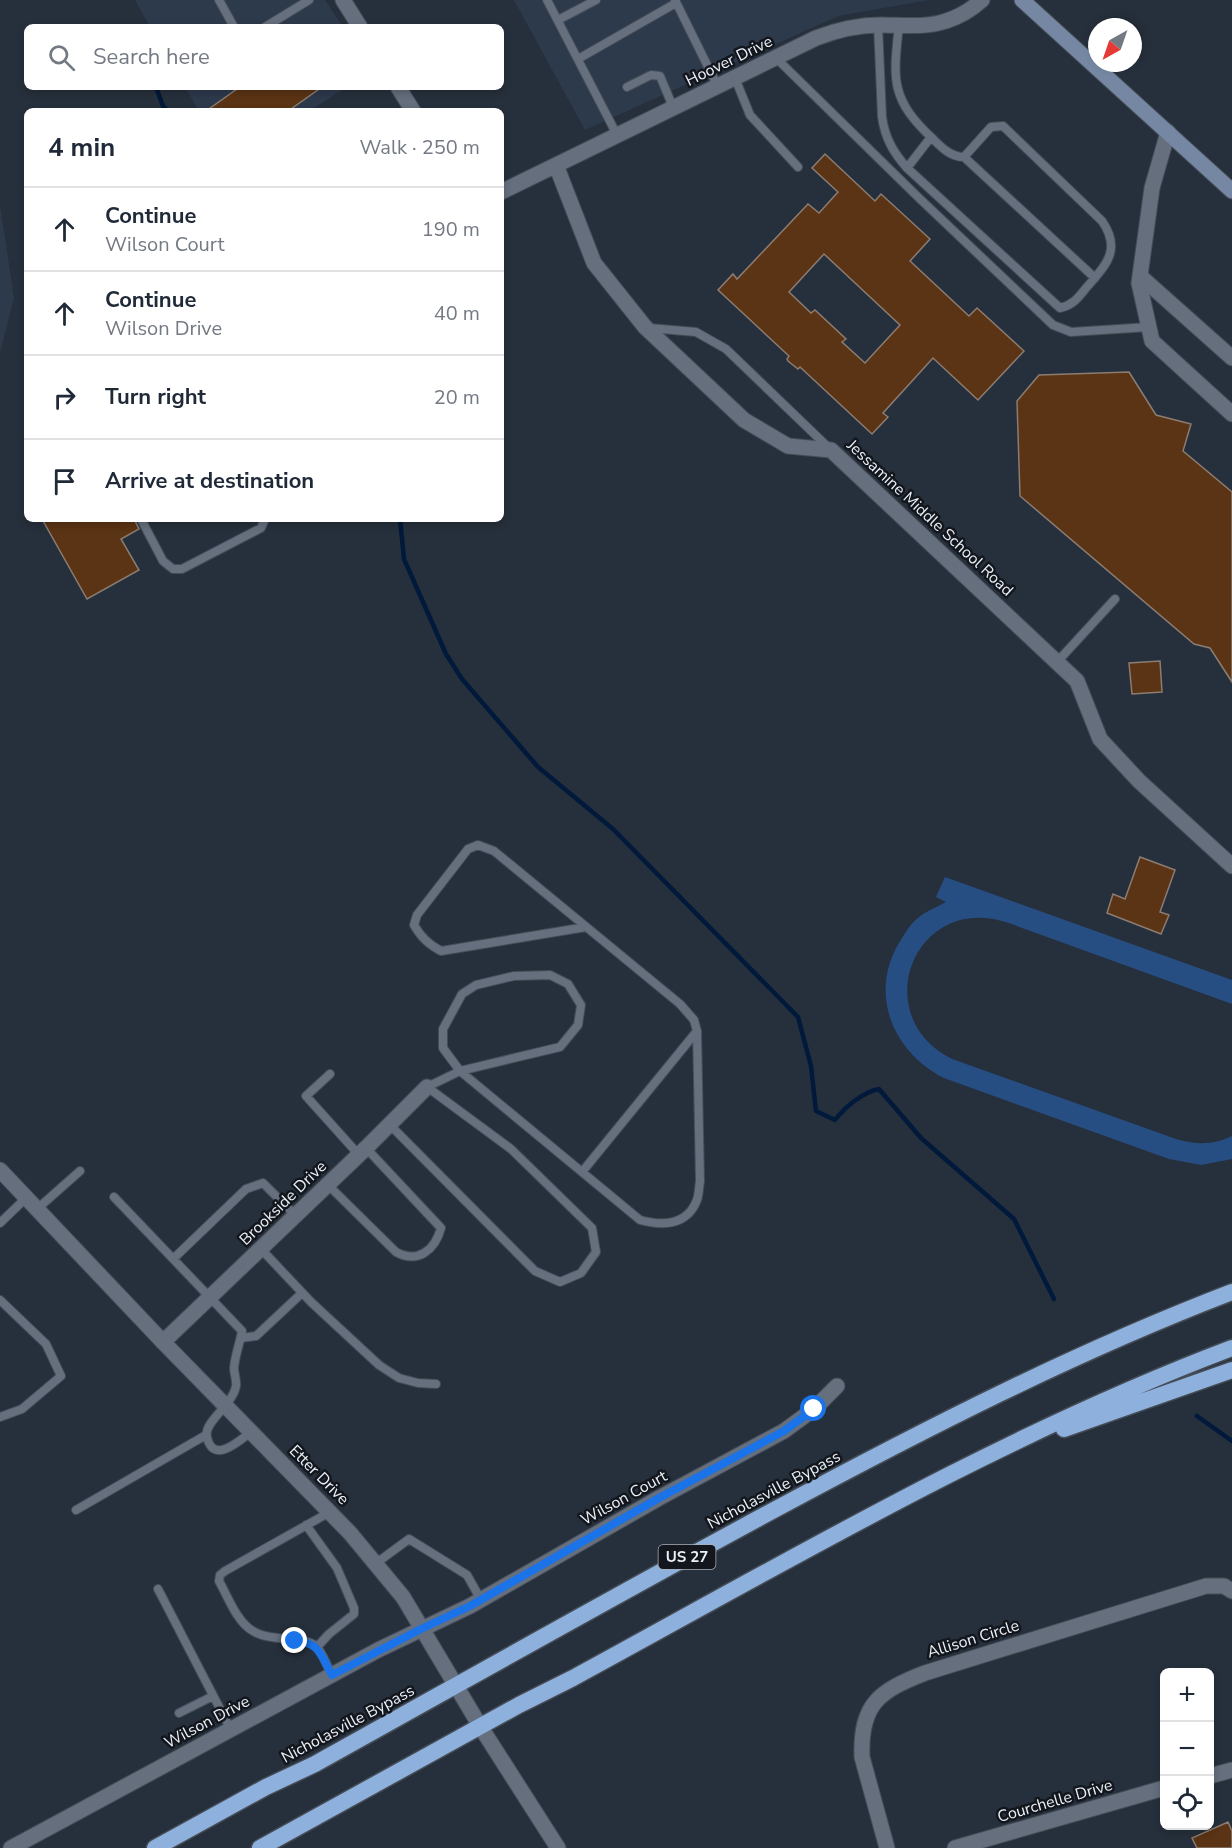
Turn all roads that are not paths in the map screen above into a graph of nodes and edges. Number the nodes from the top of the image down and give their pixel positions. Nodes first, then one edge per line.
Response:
1 (219, 0) edge
2 (309, 0) edge
3 (343, 0) edge
4 (547, 0) edge
5 (596, 0) edge
6 (982, 0) edge
7 (1022, 0) edge
8 (676, 1) edge
9 (558, 20) junction
10 (232, 24) edge
11 (270, 24) edge
12 (358, 24) edge
13 (878, 25) junction
14 (898, 25) junction
15 (776, 58) junction
16 (578, 59) junction
17 (735, 78) junction
18 (627, 87) dead end
19 (718, 87) junction
20 (400, 90) edge
21 (673, 107) junction
22 (411, 108) edge
23 (1168, 132) junction
24 (617, 135) junction
25 (931, 137) junction
26 (964, 157) junction
27 (556, 165) junction
28 (798, 167) dead end
29 (907, 168) junction
30 (504, 191) edge
31 (1232, 191) edge
32 (1140, 276) junction
33 (1095, 278) junction
34 (645, 327) junction
35 (1149, 327) junction
36 (1232, 357) edge
37 (1232, 414) edge
38 (831, 450) junction
39 (143, 522) edge
40 (264, 522) edge
41 (1115, 599) dead end
42 (1057, 662) junction
43 (1232, 866) edge
44 (586, 927) junction
45 (697, 1032) junction
46 (460, 1071) junction
47 (330, 1074) dead end
48 (426, 1087) junction
49 (389, 1124) junction
50 (362, 1152) junction
51 (0, 1170) edge
52 (80, 1171) dead end
53 (582, 1172) junction
54 (328, 1185) junction
55 (114, 1197) dead end
56 (31, 1204) junction
57 (296, 1216) junction
58 (0, 1223) edge
59 (261, 1249) junction
60 (173, 1259) junction
61 (1232, 1292) edge
62 (302, 1293) junction
63 (210, 1299) junction
64 (0, 1300) edge
65 (241, 1338) junction
66 (163, 1342) junction
67 (1232, 1348) edge
68 (1232, 1370) edge
69 (436, 1384) dead end
70 (837, 1386) dead end
71 (226, 1407) junction
72 (0, 1417) edge
73 (251, 1432) junction
74 (206, 1435) junction
75 (966, 1467) junction
76 (76, 1510) dead end
77 (330, 1512) junction
78 (306, 1525) junction
79 (375, 1564) junction
80 (158, 1589) dead end
81 (1232, 1592) edge
82 (481, 1600) junction
83 (421, 1629) junction
84 (316, 1647) junction
85 (332, 1675) junction
86 (457, 1685) junction
87 (213, 1696) junction
88 (179, 1713) dead end
89 (480, 1726) junction
90 (231, 1730) junction
91 (1232, 1770) edge
92 (1214, 1775) edge
93 (1160, 1789) edge
94 (11, 1848) edge
95 (155, 1848) edge
96 (260, 1848) edge
97 (558, 1848) edge
98 (887, 1848) edge
99 (955, 1848) edge

1 - 10 lane
2 - 11 lane
3 - 12 street
4 - 9 lane
5 - 9 lane
6 - 14 street, Hoover Drive
7 - 23 main road
8 - 16 lane
8 - 19 lane
9 - 16 lane
13 - 14 street, Hoover Drive
13 - 15 street, Hoover Drive
13 - 29 lane
14 - 25 lane
15 - 17 street, Hoover Drive
15 - 35 lane
16 - 24 lane
17 - 19 street, Hoover Drive
17 - 28 lane
18 - 21 lane
19 - 21 street, Hoover Drive
20 - 22 street
21 - 24 street, Hoover Drive
23 - 31 main road
23 - 32 street
24 - 27 street, Hoover Drive
25 - 26 lane
25 - 29 lane
26 - 33 lane
26 - 33 lane
27 - 30 street, Hoover Drive
27 - 34 street, Jessamine Middle School Road
29 - 33 lane
32 - 35 street
32 - 36 street
34 - 38 street, Jessamine Middle School Road
34 - 38 lane
35 - 37 street
38 - 42 street, Jessamine Middle School Road
39 - 40 lane
41 - 42 lane
42 - 43 street, Jessamine Middle School Road
44 - 44 lane
44 - 45 lane
45 - 53 lane
45 - 53 lane
46 - 46 lane
46 - 48 lane
46 - 53 lane
47 - 50 lane
48 - 49 street, Brookside Drive
48 - 49 lane
49 - 50 street, Brookside Drive
50 - 54 street, Brookside Drive
50 - 54 lane
51 - 56 street, Etter Drive
52 - 56 lane
54 - 57 street, Brookside Drive
55 - 60 lane
56 - 58 lane
56 - 66 street, Etter Drive
57 - 59 street, Brookside Drive
57 - 60 lane
59 - 62 lane
59 - 63 street, Brookside Drive
60 - 63 lane
61 - 86 highway, Nicholasville Bypass / US 27
62 - 65 lane
62 - 69 lane
63 - 65 lane
63 - 66 street, Brookside Drive
64 - 72 lane
65 - 71 lane
66 - 71 street, Etter Drive
67 - 75 highway
68 - 75 highway
70 - 82 street, Wilson Court
71 - 73 street, Etter Drive
71 - 74 lane
73 - 74 lane
73 - 77 street, Etter Drive
74 - 76 lane
75 - 89 highway
77 - 78 lane
77 - 79 street, Etter Drive
78 - 84 lane
78 - 84 lane
79 - 82 lane
79 - 83 street, Etter Drive
80 - 87 lane
81 - 98 street, Allison Circle
82 - 83 street, Wilson Court
83 - 85 street, Wilson Drive
83 - 86 street, Etter Drive
84 - 85 lane
85 - 90 street, Wilson Drive
86 - 89 street, Etter Drive
86 - 95 highway, Nicholasville Bypass / US 27
87 - 88 lane
87 - 90 lane
89 - 96 highway
89 - 97 street, Etter Drive
90 - 94 street, Wilson Drive
91 - 92 street
93 - 99 street, Courchelle Drive

